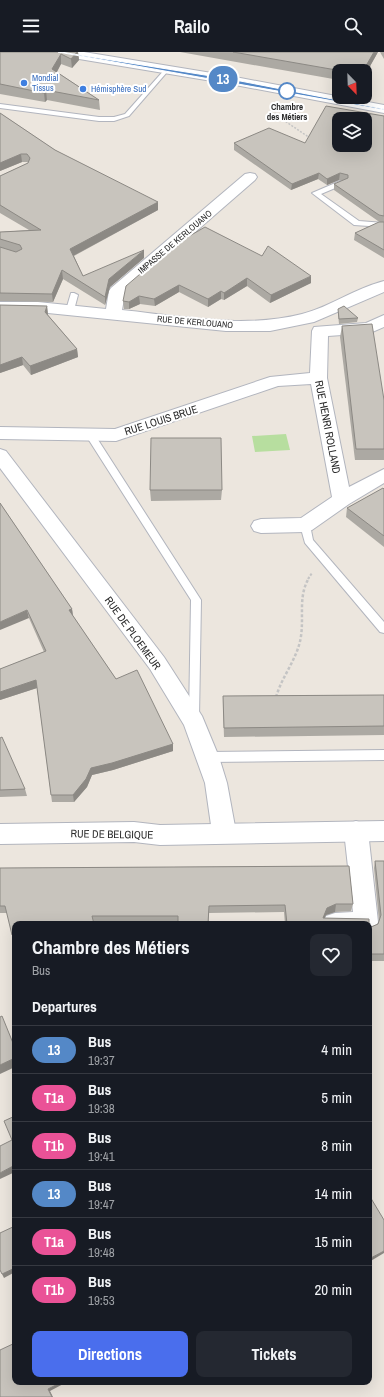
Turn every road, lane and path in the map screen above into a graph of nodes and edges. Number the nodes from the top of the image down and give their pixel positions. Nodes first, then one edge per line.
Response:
1 (61, 52) edge
2 (166, 70) junction
3 (274, 89) junction
4 (0, 106) edge
5 (384, 109) edge
6 (312, 139) edge
7 (250, 177) dead end
8 (343, 183) edge
9 (384, 225) edge
10 (384, 286) edge
11 (0, 307) edge
12 (113, 314) junction
13 (377, 324) edge
14 (314, 325) junction
15 (384, 339) edge
16 (318, 378) junction
17 (0, 433) edge
18 (90, 434) junction
19 (0, 455) edge
20 (384, 475) edge
21 (342, 499) junction
22 (305, 524) junction
23 (260, 526) dead end
24 (322, 559) junction
25 (384, 629) edge
26 (276, 699) edge
27 (194, 722) junction
28 (384, 756) edge
29 (208, 757) junction
30 (356, 831) junction
31 (384, 831) edge
32 (224, 832) junction
33 (0, 834) edge
34 (366, 921) edge

1 - 2 street
2 - 3 street
2 - 4 lane
3 - 5 street
3 - 6 path
7 - 12 street, IMPASSE DE KERLOUANO
8 - 9 lane
10 - 14 street, RUE DE KERLOUANO
11 - 12 street, RUE DE KERLOUANO
12 - 14 street, RUE DE KERLOUANO
13 - 14 street
13 - 15 street
14 - 16 street, RUE HENRI ROLLAND
16 - 18 street, RUE LOUIS BRUE
16 - 21 street, RUE HENRI ROLLAND
17 - 18 street, RUE LOUIS BRUE
18 - 27 lane
19 - 27 street, RUE DE PLOEMEUR
20 - 21 street
21 - 22 street
22 - 23 street
22 - 24 lane
24 - 25 lane
24 - 26 path
27 - 29 street, RUE DE PLOEMEUR
28 - 29 lane
29 - 32 street, RUE DE PLOEMEUR
30 - 31 street, RUE DE BELGIQUE
30 - 32 street, RUE DE BELGIQUE
30 - 34 street
32 - 33 street, RUE DE BELGIQUE

